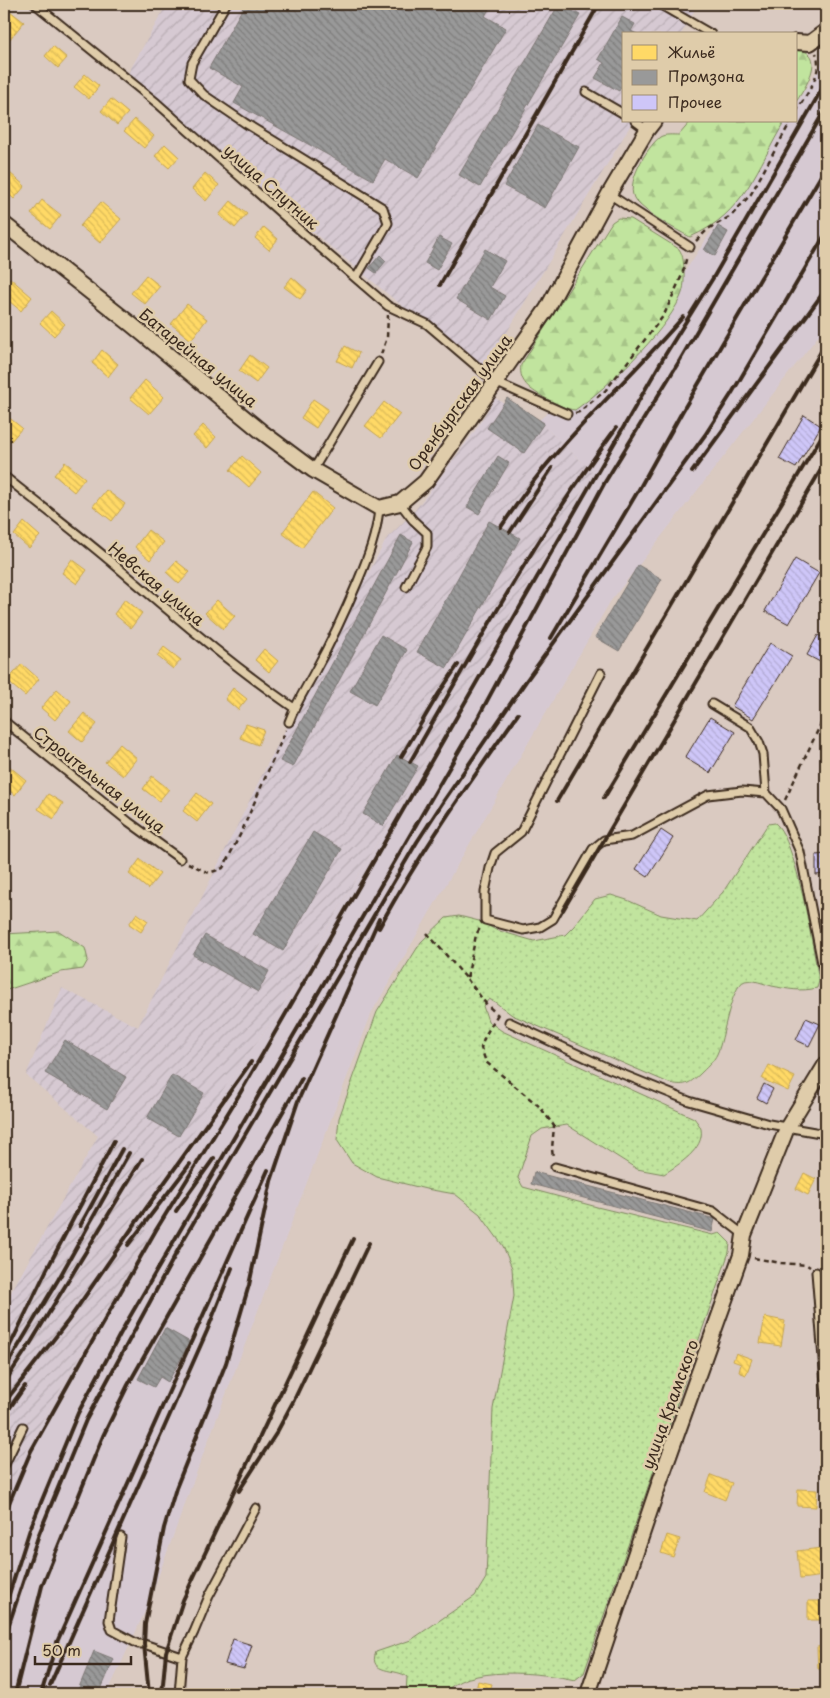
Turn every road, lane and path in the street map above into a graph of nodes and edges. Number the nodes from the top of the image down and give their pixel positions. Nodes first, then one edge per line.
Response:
1 (35, 4) edge
2 (226, 4) edge
3 (659, 4) edge
4 (672, 7) edge
5 (826, 31) edge
6 (707, 32) edge
7 (803, 43) edge
8 (586, 92) dead end
9 (798, 109) edge
10 (622, 113) edge
11 (638, 122) edge
12 (790, 122) edge
13 (651, 126) edge
14 (609, 194) junction
15 (4, 224) edge
16 (690, 247) junction
17 (356, 278) junction
18 (388, 306) junction
19 (378, 362) joint
20 (495, 382) junction
21 (567, 414) joint
22 (313, 470) junction
23 (4, 476) edge
24 (400, 503) junction
25 (379, 508) junction
26 (406, 587) dead end
27 (601, 673) dead end
28 (712, 704) dead end
29 (294, 708) junction
30 (826, 713) edge
31 (4, 721) edge
32 (289, 722) joint
33 (766, 793) junction
34 (781, 809) junction
35 (180, 859) joint
36 (485, 920) junction
37 (427, 933) dead end
38 (466, 979) junction
39 (826, 983) edge
40 (498, 1014) junction
41 (509, 1022) joint
42 (826, 1064) edge
43 (787, 1128) junction
44 (826, 1134) edge
45 (555, 1167) joint
46 (744, 1235) junction
47 (741, 1255) junction
48 (816, 1272) joint
49 (826, 1396) edge
50 (23, 1427) dead end
51 (4, 1466) edge
52 (256, 1508) dead end
53 (121, 1536) dead end
54 (182, 1658) junction
55 (179, 1694) edge
56 (588, 1694) edge

1 - 17 lane, улица Спутник
2 - 17 lane
3 - 4 lane
4 - 6 lane
5 - 7 street
7 - 9 path
8 - 10 lane
11 - 13 lane
12 - 16 path
13 - 14 street, Оренбургская улица
14 - 16 lane
14 - 20 street, Оренбургская улица
15 - 22 street, Батарейная улица
16 - 21 path
17 - 18 lane, улица Спутник
18 - 19 path
18 - 20 lane, улица Спутник
19 - 22 lane
20 - 21 lane, улица Спутник
20 - 24 street, Оренбургская улица
22 - 25 street, Батарейная улица
23 - 29 lane, Невская улица
24 - 25 street, Оренбургская улица
24 - 26 lane
25 - 29 lane
27 - 36 lane
28 - 33 lane
29 - 32 lane
30 - 34 path
31 - 35 lane, Строительная улица
32 - 35 path
33 - 34 lane
33 - 36 lane
34 - 39 lane
36 - 38 path
37 - 38 path
38 - 40 path
40 - 41 path
40 - 45 path
41 - 43 lane
42 - 43 street, улица Крамского
43 - 44 lane
43 - 46 street, улица Крамского
45 - 46 lane
46 - 47 street, улица Крамского
47 - 48 path
47 - 56 street, улица Крамского
48 - 49 lane
50 - 51 lane
52 - 54 lane
53 - 54 lane
54 - 55 lane

